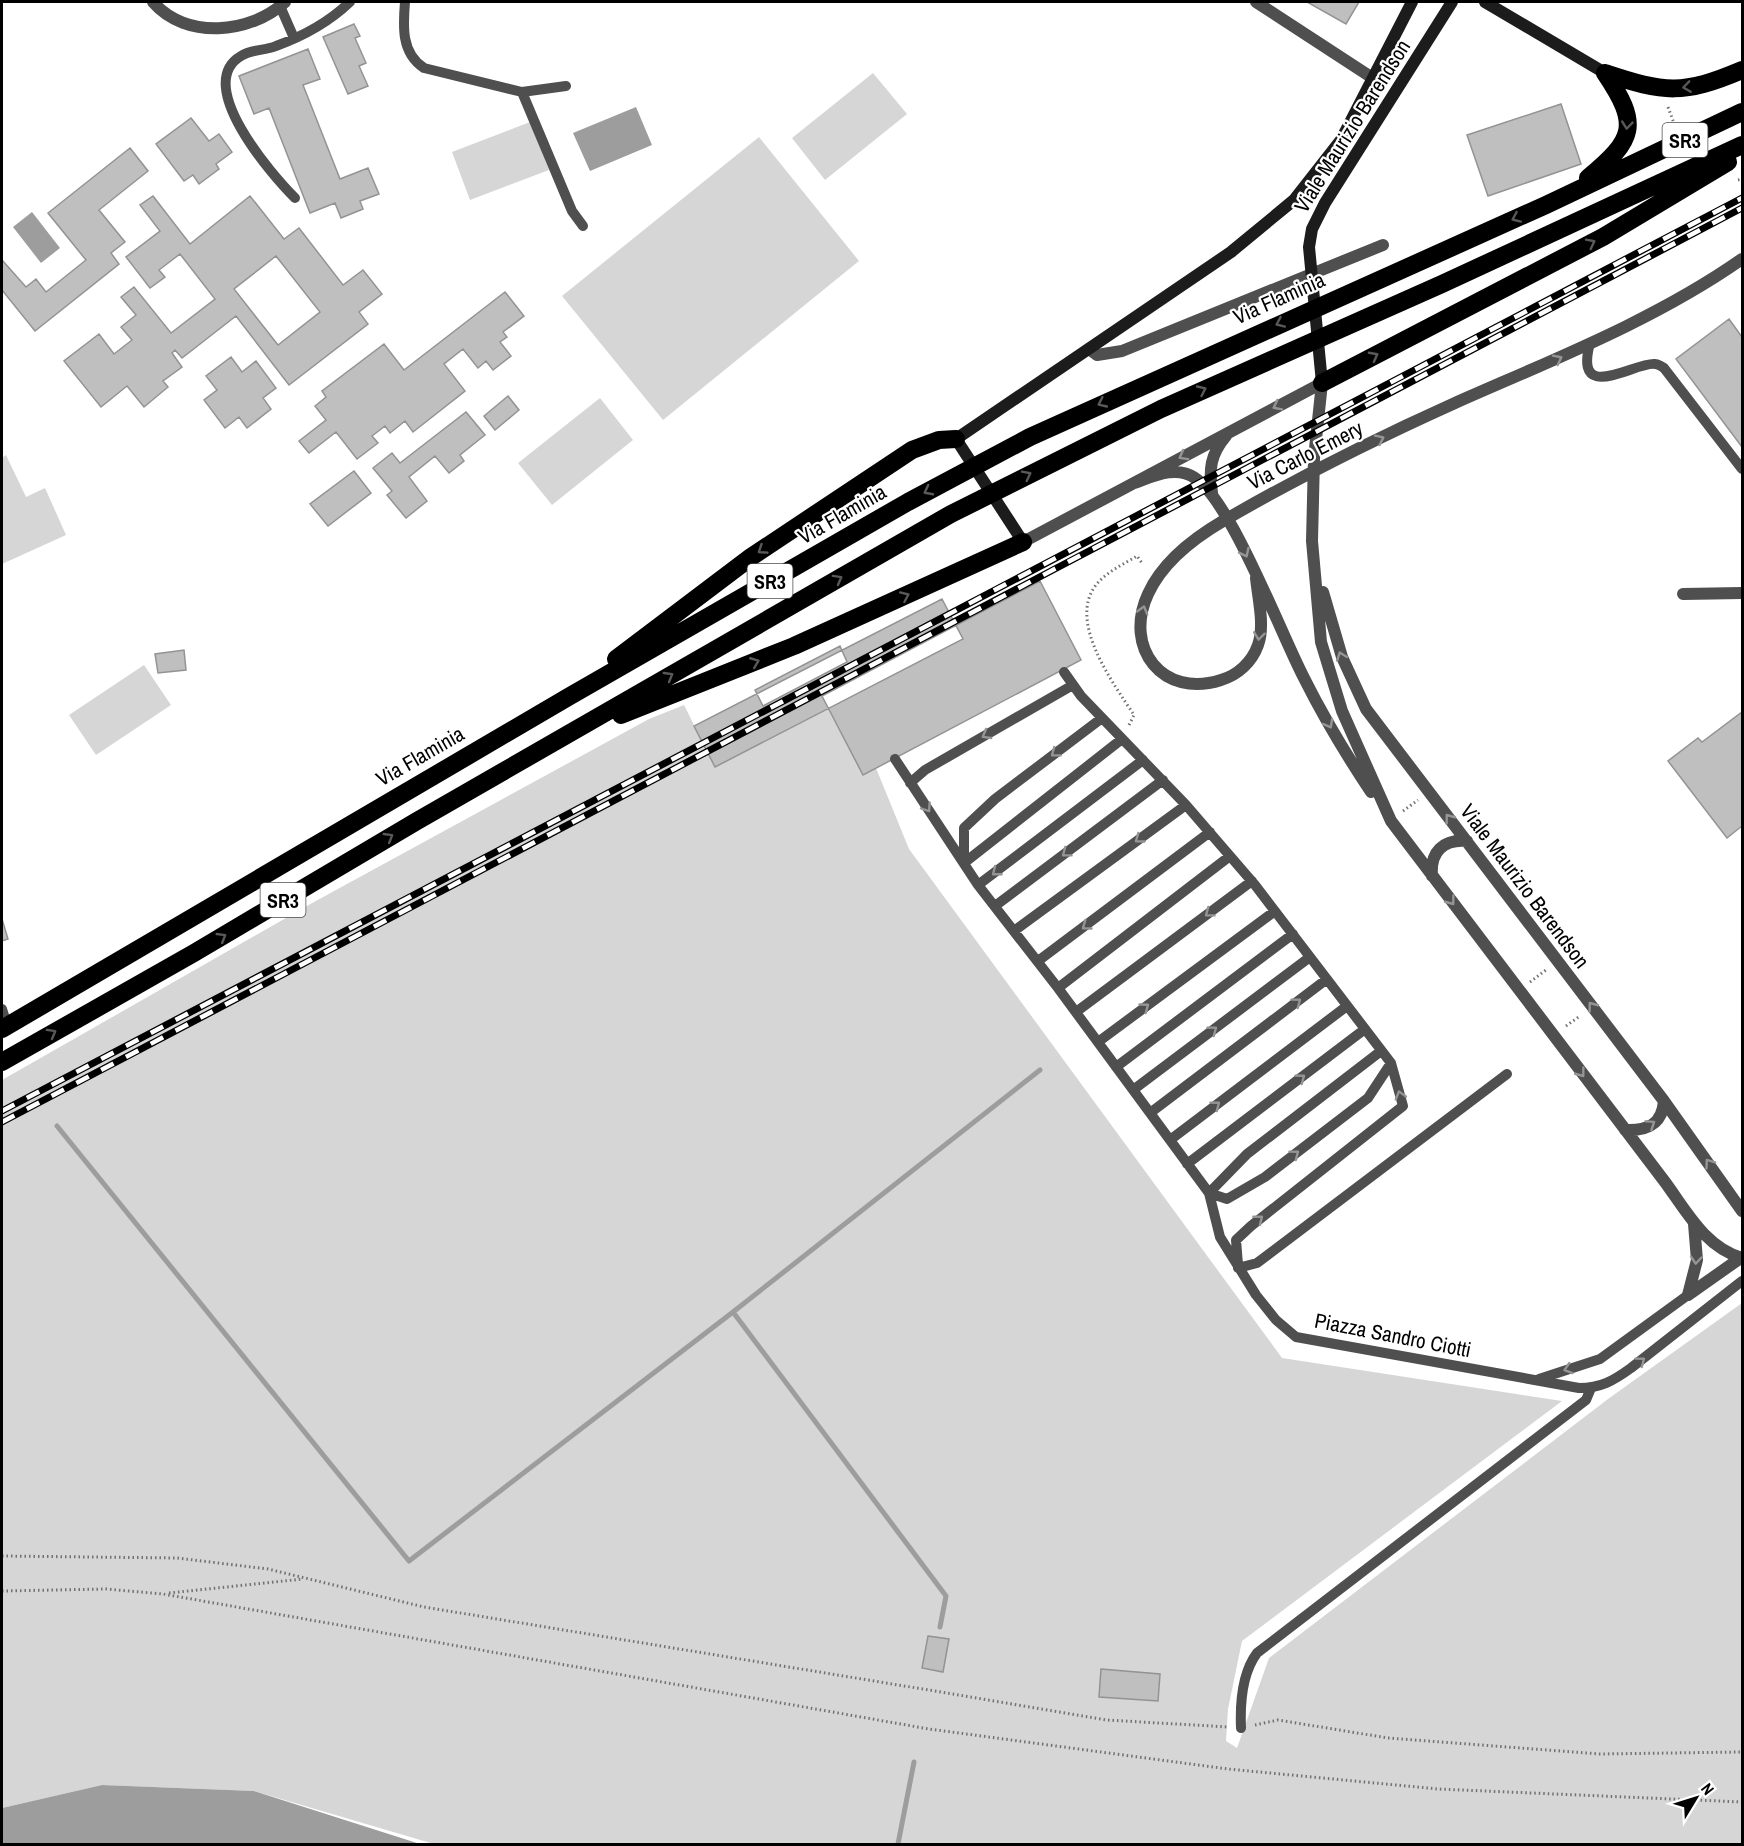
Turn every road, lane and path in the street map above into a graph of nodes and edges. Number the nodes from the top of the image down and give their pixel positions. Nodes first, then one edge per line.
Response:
1 (153, 2) edge
2 (350, 2) edge
3 (405, 2) edge
4 (1256, 2) edge
5 (1412, 2) edge
6 (1452, 2) edge
7 (1485, 2) edge
8 (282, 4) edge
9 (294, 38) junction
10 (1743, 70) edge
11 (1605, 73) junction
12 (1371, 77) junction
13 (566, 86) dead end
14 (1661, 89) junction
15 (522, 92) junction
16 (1743, 112) edge
17 (1682, 141) junction
18 (1743, 145) edge
19 (1743, 153) edge
20 (1569, 194) junction
21 (295, 198) dead end
22 (583, 226) dead end
23 (1383, 245) dead end
24 (1743, 259) edge
25 (1590, 343) junction
26 (1089, 349) junction
27 (1322, 383) junction
28 (1232, 429) junction
29 (956, 439) junction
30 (1743, 469) edge
31 (1134, 483) junction
32 (1212, 493) junction
33 (1023, 542) junction
34 (1142, 563) dead end
35 (1316, 565) junction
36 (1256, 578) junction
37 (1743, 593) edge
38 (1683, 594) dead end
39 (1064, 672) dead end
40 (1073, 685) junction
41 (570, 696) junction
42 (1102, 718) junction
43 (564, 737) junction
44 (1122, 739) junction
45 (895, 759) dead end
46 (1143, 760) junction
47 (1163, 780) junction
48 (910, 783) junction
49 (1422, 797) dead end
50 (1186, 805) junction
51 (1403, 811) dead end
52 (1390, 821) junction
53 (1210, 832) junction
54 (1467, 842) junction
55 (1230, 856) junction
56 (964, 863) junction
57 (1432, 876) junction
58 (1252, 881) junction
59 (978, 885) junction
60 (995, 906) junction
61 (1275, 911) junction
62 (1014, 931) junction
63 (1293, 934) junction
64 (1310, 957) junction
65 (1038, 961) junction
66 (1550, 967) dead end
67 (1327, 979) junction
68 (1530, 982) dead end
69 (1058, 987) junction
70 (1347, 1006) junction
71 (1076, 1012) junction
72 (1584, 1013) dead end
73 (4, 1021) edge
74 (1365, 1029) junction
75 (1563, 1029) dead end
76 (1098, 1042) junction
77 (1382, 1051) junction
78 (2, 1062) edge
79 (1391, 1063) junction
80 (1116, 1067) junction
81 (1507, 1074) dead end
82 (1133, 1090) junction
83 (1664, 1101) junction
84 (1150, 1113) junction
85 (1624, 1130) junction
86 (1170, 1140) junction
87 (1187, 1164) junction
88 (1209, 1193) junction
89 (1743, 1210) edge
90 (1694, 1224) junction
91 (1740, 1259) edge
92 (1239, 1268) junction
93 (1743, 1281) edge
94 (1688, 1295) junction
95 (1536, 1380) junction
96 (1590, 1388) junction
97 (2, 1556) edge
98 (308, 1579) junction
99 (2, 1591) edge
100 (163, 1594) junction
101 (1241, 1728) junction
102 (1743, 1752) edge
103 (1743, 1802) edge

1 - 8 street
2 - 9 lane
3 - 15 lane
4 - 12 street
5 - 12 street
6 - 27 street, Viale Maurizio Barendson
7 - 11 street
8 - 9 lane
9 - 21 lane
10 -> 14 highway
11 - 14 highway
11 -> 20 highway
12 - 26 street
13 - 15 lane
14 - 17 path
15 - 22 lane
16 - 17 highway, Via Flaminia / SR3
17 - 20 highway, Via Flaminia / SR3
43 -> 18 highway, SR3
27 -> 19 highway
20 -> 41 highway, Via Flaminia / SR3
23 - 26 street
24 - 25 street, Via Carlo Emery
25 - 30 lane
36 -> 25 street, Via Carlo Emery
26 - 29 street
27 -> 28 street
27 - 35 street, Viale Maurizio Barendson
28 -> 31 street
28 - 32 street
29 - 33 street
29 -> 41 highway
31 - 32 street
31 - 33 street
32 -> 36 street
43 -> 33 highway
34 - 44 path
35 - 52 street, Viale Maurizio Barendson
54 -> 35 street, Viale Maurizio Barendson
36 -> 52 street
37 - 38 street
39 - 40 lane
40 - 42 lane
40 -> 48 lane
41 - 73 highway, Via Flaminia / SR3
42 - 44 lane
42 -> 56 lane
78 -> 43 highway, SR3
44 - 46 lane
44 - 56 lane
45 - 48 lane
46 - 47 lane
46 -> 59 lane
47 - 50 lane
47 -> 60 lane
48 -> 56 lane
49 - 51 path
50 - 53 lane
50 -> 62 lane
52 - 57 street, Viale Maurizio Barendson
53 - 55 lane
53 -> 65 lane
54 - 57 street
83 -> 54 street, Viale Maurizio Barendson
55 - 58 lane
55 - 69 lane
56 - 59 lane
57 -> 85 street, Viale Maurizio Barendson
58 - 61 lane
58 -> 71 lane
59 - 60 lane
60 - 62 lane
61 - 63 lane
76 -> 61 lane
62 - 65 lane
63 - 64 lane
63 - 80 lane
64 - 67 lane
82 -> 64 lane
65 - 69 lane
66 - 68 path
67 - 70 lane
84 -> 67 lane
69 - 71 lane
70 - 74 lane
86 -> 70 lane
71 - 76 lane
72 - 75 path
74 - 77 lane
87 -> 74 lane
76 - 80 lane
77 - 79 lane
77 - 88 lane
88 -> 79 lane
92 -> 79 lane
80 - 82 lane
81 - 92 lane
82 - 84 lane
85 -> 83 street
89 -> 83 street, Viale Maurizio Barendson
84 - 86 lane
85 - 90 street, Viale Maurizio Barendson
86 - 87 lane
87 - 88 lane
88 - 92 lane, Piazza Sandro Ciotti
90 - 91 street, Viale Maurizio Barendson
90 -> 94 street
91 - 94 street, Piazza Sandro Ciotti
92 - 95 lane, Piazza Sandro Ciotti
96 -> 93 lane, Piazza Sandro Ciotti
94 -> 95 lane, Piazza Sandro Ciotti
95 - 96 lane, Piazza Sandro Ciotti
96 - 101 lane
97 - 98 path
98 - 100 path
98 - 101 path
99 - 100 path
100 - 103 path
101 - 102 path

